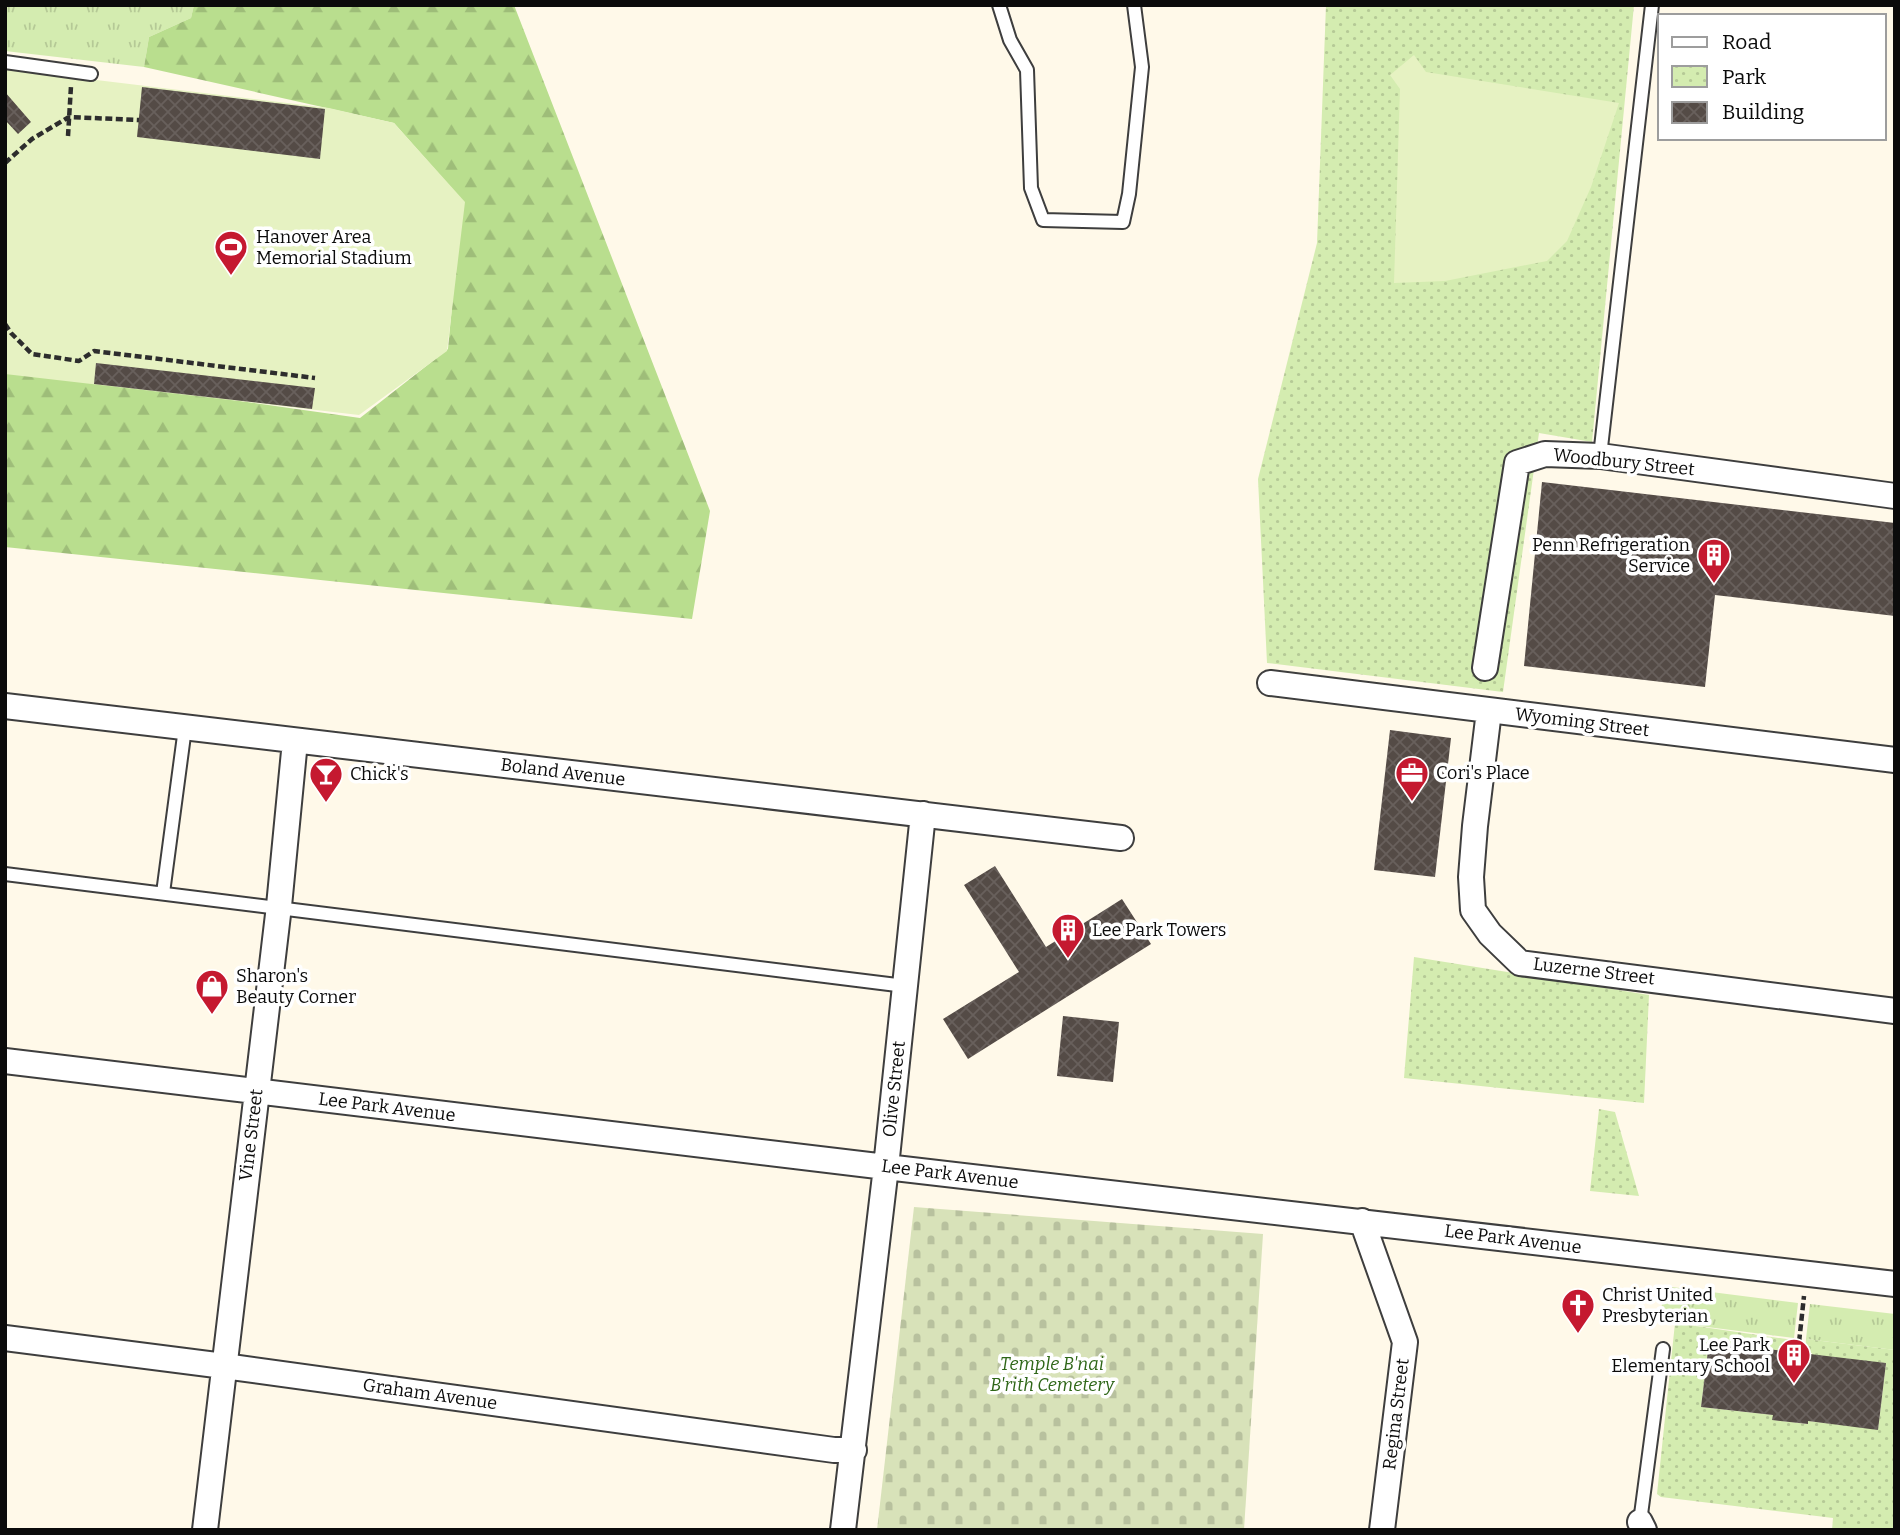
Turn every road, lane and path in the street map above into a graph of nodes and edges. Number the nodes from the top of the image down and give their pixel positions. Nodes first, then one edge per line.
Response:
1 (999, 5) edge
2 (1134, 5) edge
3 (1652, 5) edge
4 (5, 62) edge
5 (72, 71) junction
6 (92, 74) dead end
7 (69, 117) junction
8 (139, 120) dead end
9 (68, 136) dead end
10 (5, 163) edge
11 (5, 324) edge
12 (315, 378) dead end
13 (1600, 456) junction
14 (1895, 496) edge
15 (1485, 668) dead end
16 (1270, 683) dead end
17 (5, 706) edge
18 (1489, 711) junction
19 (184, 728) junction
20 (295, 741) junction
21 (1895, 760) edge
22 (923, 814) junction
23 (1121, 838) dead end
24 (5, 874) edge
25 (163, 893) junction
26 (279, 906) junction
27 (905, 986) junction
28 (1895, 1011) edge
29 (5, 1061) edge
30 (256, 1092) junction
31 (886, 1167) junction
32 (1362, 1221) junction
33 (1895, 1284) edge
34 (1804, 1296) dead end
35 (5, 1338) edge
36 (1663, 1349) dead end
37 (1798, 1352) dead end
38 (224, 1366) junction
39 (854, 1450) junction
40 (1642, 1526) edge
41 (205, 1530) edge
42 (843, 1530) edge
43 (1382, 1530) edge

1 - 2 lane
3 - 13 lane
4 - 5 lane
5 - 6 lane
5 - 7 path
7 - 8 path
7 - 9 path
7 - 10 path
11 - 12 path
13 - 14 street, Woodbury Street
13 - 15 street, Woodbury Street
16 - 18 street, Wyoming Street
17 - 19 street, Boland Avenue
18 - 21 street, Wyoming Street
18 - 28 street, Luzerne Street
19 - 20 street, Boland Avenue
19 - 25 lane
20 - 22 street, Boland Avenue
20 - 26 street, Vine Street
22 - 23 street, Boland Avenue
22 - 27 street, Olive Street
24 - 25 lane
25 - 26 lane
26 - 27 lane
26 - 30 street, Vine Street
27 - 31 street, Olive Street
29 - 30 street, Lee Park Avenue
30 - 31 street, Lee Park Avenue
30 - 38 street, Vine Street
31 - 32 street, Lee Park Avenue
31 - 39 street, Olive Street
32 - 33 street, Lee Park Avenue
32 - 43 street, Regina Street
34 - 37 path
35 - 38 street, Graham Avenue
36 - 40 lane
38 - 39 street, Graham Avenue
38 - 41 street, Vine Street
39 - 42 street, Olive Street

